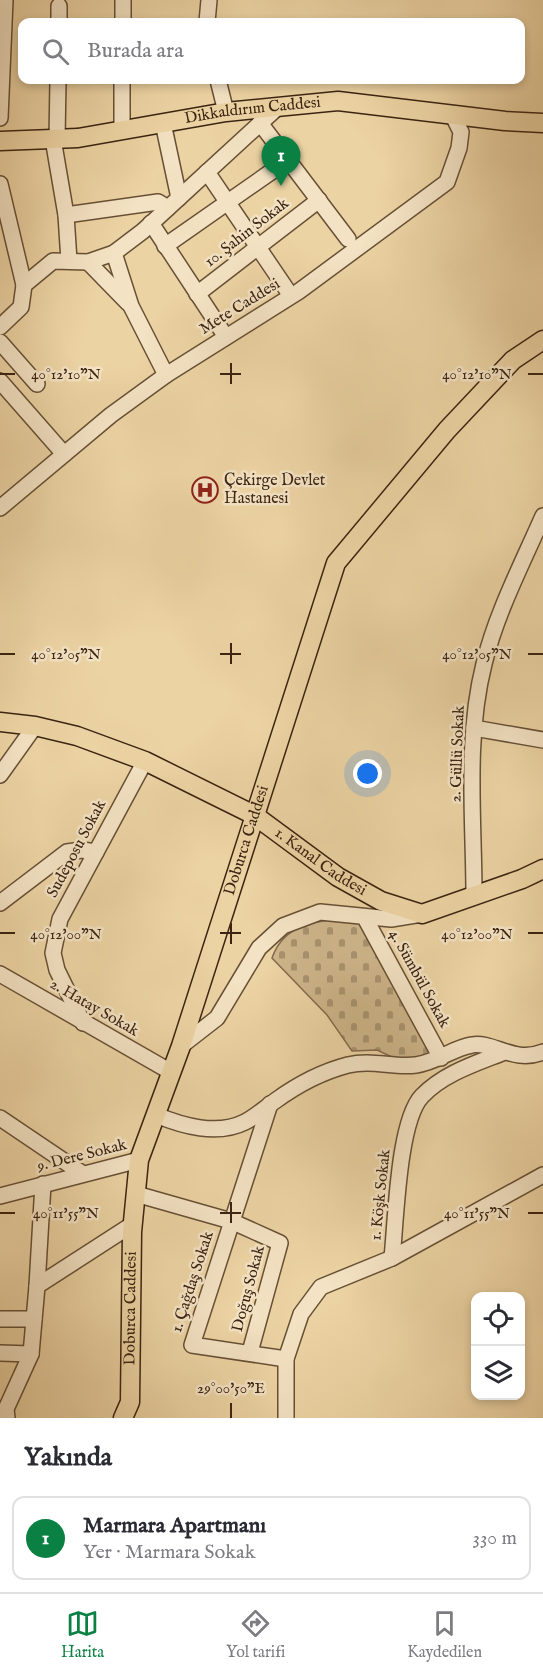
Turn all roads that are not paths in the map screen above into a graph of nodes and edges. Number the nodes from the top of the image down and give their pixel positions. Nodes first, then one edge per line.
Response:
1 (5, 0) edge
2 (123, 0) edge
3 (209, 0) edge
4 (59, 6) dead end
5 (59, 18) edge
6 (123, 18) edge
7 (207, 18) edge
8 (58, 84) edge
9 (122, 84) edge
10 (219, 84) edge
11 (279, 106) junction
12 (226, 112) junction
13 (453, 116) junction
14 (0, 118) edge
15 (163, 123) junction
16 (261, 123) junction
17 (543, 123) edge
18 (122, 130) junction
19 (55, 139) junction
20 (0, 141) edge
21 (288, 160) junction
22 (207, 172) junction
23 (0, 184) edge
24 (319, 200) junction
25 (227, 202) junction
26 (173, 203) junction
27 (66, 216) junction
28 (151, 223) junction
29 (348, 239) dead end
30 (165, 246) junction
31 (259, 248) junction
32 (114, 253) junction
33 (69, 261) junction
34 (88, 262) junction
35 (24, 285) junction
36 (288, 290) dead end
37 (197, 294) junction
38 (131, 306) junction
39 (0, 327) edge
40 (226, 337) junction
41 (543, 340) edge
42 (0, 342) edge
43 (166, 375) junction
44 (0, 381) edge
45 (37, 384) dead end
46 (64, 454) junction
47 (0, 508) edge
48 (543, 516) edge
49 (0, 722) edge
50 (35, 726) junction
51 (474, 728) junction
52 (543, 740) edge
53 (144, 761) junction
54 (0, 775) edge
55 (254, 815) junction
56 (96, 852) junction
57 (543, 869) edge
58 (474, 896) junction
59 (0, 903) edge
60 (422, 914) junction
61 (365, 918) junction
62 (0, 975) edge
63 (83, 1023) junction
64 (181, 1046) junction
65 (543, 1052) edge
66 (502, 1053) junction
67 (441, 1058) junction
68 (171, 1072) junction
69 (270, 1104) junction
70 (156, 1115) junction
71 (0, 1118) edge
72 (139, 1160) junction
73 (83, 1174) junction
74 (543, 1175) edge
75 (43, 1184) junction
76 (136, 1194) junction
77 (0, 1196) edge
78 (231, 1221) junction
79 (133, 1224) junction
80 (392, 1258) junction
81 (37, 1286) junction
82 (0, 1319) edge
83 (34, 1319) junction
84 (250, 1352) junction
85 (0, 1353) edge
86 (31, 1354) junction
87 (286, 1359) junction
88 (7, 1418) edge
89 (123, 1418) edge
90 (286, 1418) edge

1 - 14 street
2 - 6 street
3 - 7 street
4 - 5 street
8 - 19 street
9 - 18 street
10 - 12 street
11 - 12 main road, Dikkaldırım Caddesi
11 - 13 main road, Dikkaldırım Caddesi
11 - 16 street
12 - 15 main road, Dikkaldırım Caddesi
13 - 17 main road, Dikkaldırım Caddesi
13 - 40 street, Mete Caddesi
15 - 18 main road, Dikkaldırım Caddesi
15 - 26 street
16 - 21 street
16 - 22 street
18 - 19 main road, Dikkaldırım Caddesi
19 - 20 main road, Dikkaldırım Caddesi
19 - 27 street
21 - 24 street
21 - 25 street
22 - 25 street
22 - 26 street
23 - 35 street
24 - 29 street
24 - 31 street, 10. Şahin Sokak
25 - 30 street
25 - 31 street
26 - 27 street
26 - 28 street
27 - 33 street
28 - 30 street
28 - 32 street
30 - 37 street
31 - 36 street
31 - 37 street, 10. Şahin Sokak
32 - 34 street
32 - 38 street
33 - 34 street
33 - 35 street
34 - 38 street
35 - 39 street
37 - 40 street
38 - 43 street
40 - 43 street, Mete Caddesi
41 - 55 main road, Doburca Caddesi
42 - 45 street
43 - 46 street, Mete Caddesi
44 - 46 street
46 - 47 street, Mete Caddesi
48 - 51 street, 2. Güllü Sokak
49 - 50 main road, 1. Kanal Caddesi
50 - 53 main road, 1. Kanal Caddesi
50 - 54 street
51 - 52 street
51 - 58 street, 2. Güllü Sokak
53 - 55 main road, 1. Kanal Caddesi
53 - 56 street, Sudeposu Sokak
55 - 60 main road, 1. Kanal Caddesi
55 - 64 main road, Doburca Caddesi
56 - 59 street
56 - 63 street, Sudeposu Sokak
57 - 58 main road
58 - 60 main road
60 - 61 street
61 - 64 street
61 - 67 street, 4. Sümbül Sokak
62 - 63 street, 2. Hatay Sokak
63 - 68 street, 2. Hatay Sokak
64 - 68 main road, Doburca Caddesi
65 - 66 street
66 - 67 street
66 - 80 street, 1. Köşk Sokak
67 - 69 street
68 - 70 main road, Doburca Caddesi
69 - 70 street
69 - 78 street, 1. Çağdaş Sokak
70 - 72 main road, Doburca Caddesi
71 - 73 street
72 - 73 street, 9. Dere Sokak
72 - 76 main road, Doburca Caddesi
73 - 75 street, 9. Dere Sokak
74 - 80 street, 1. Köşk Sokak
75 - 77 street, 9. Dere Sokak
75 - 81 street
76 - 78 street, Doğuş Sokak
76 - 79 main road, Doburca Caddesi
78 - 84 street, Doğuş Sokak
78 - 84 street, 1. Çağdaş Sokak
79 - 81 street
79 - 89 main road, Doburca Caddesi
80 - 87 street
81 - 83 street
82 - 83 street
83 - 86 street
84 - 87 street, 1. Çağdaş Sokak
85 - 86 street
86 - 88 street
87 - 90 street

